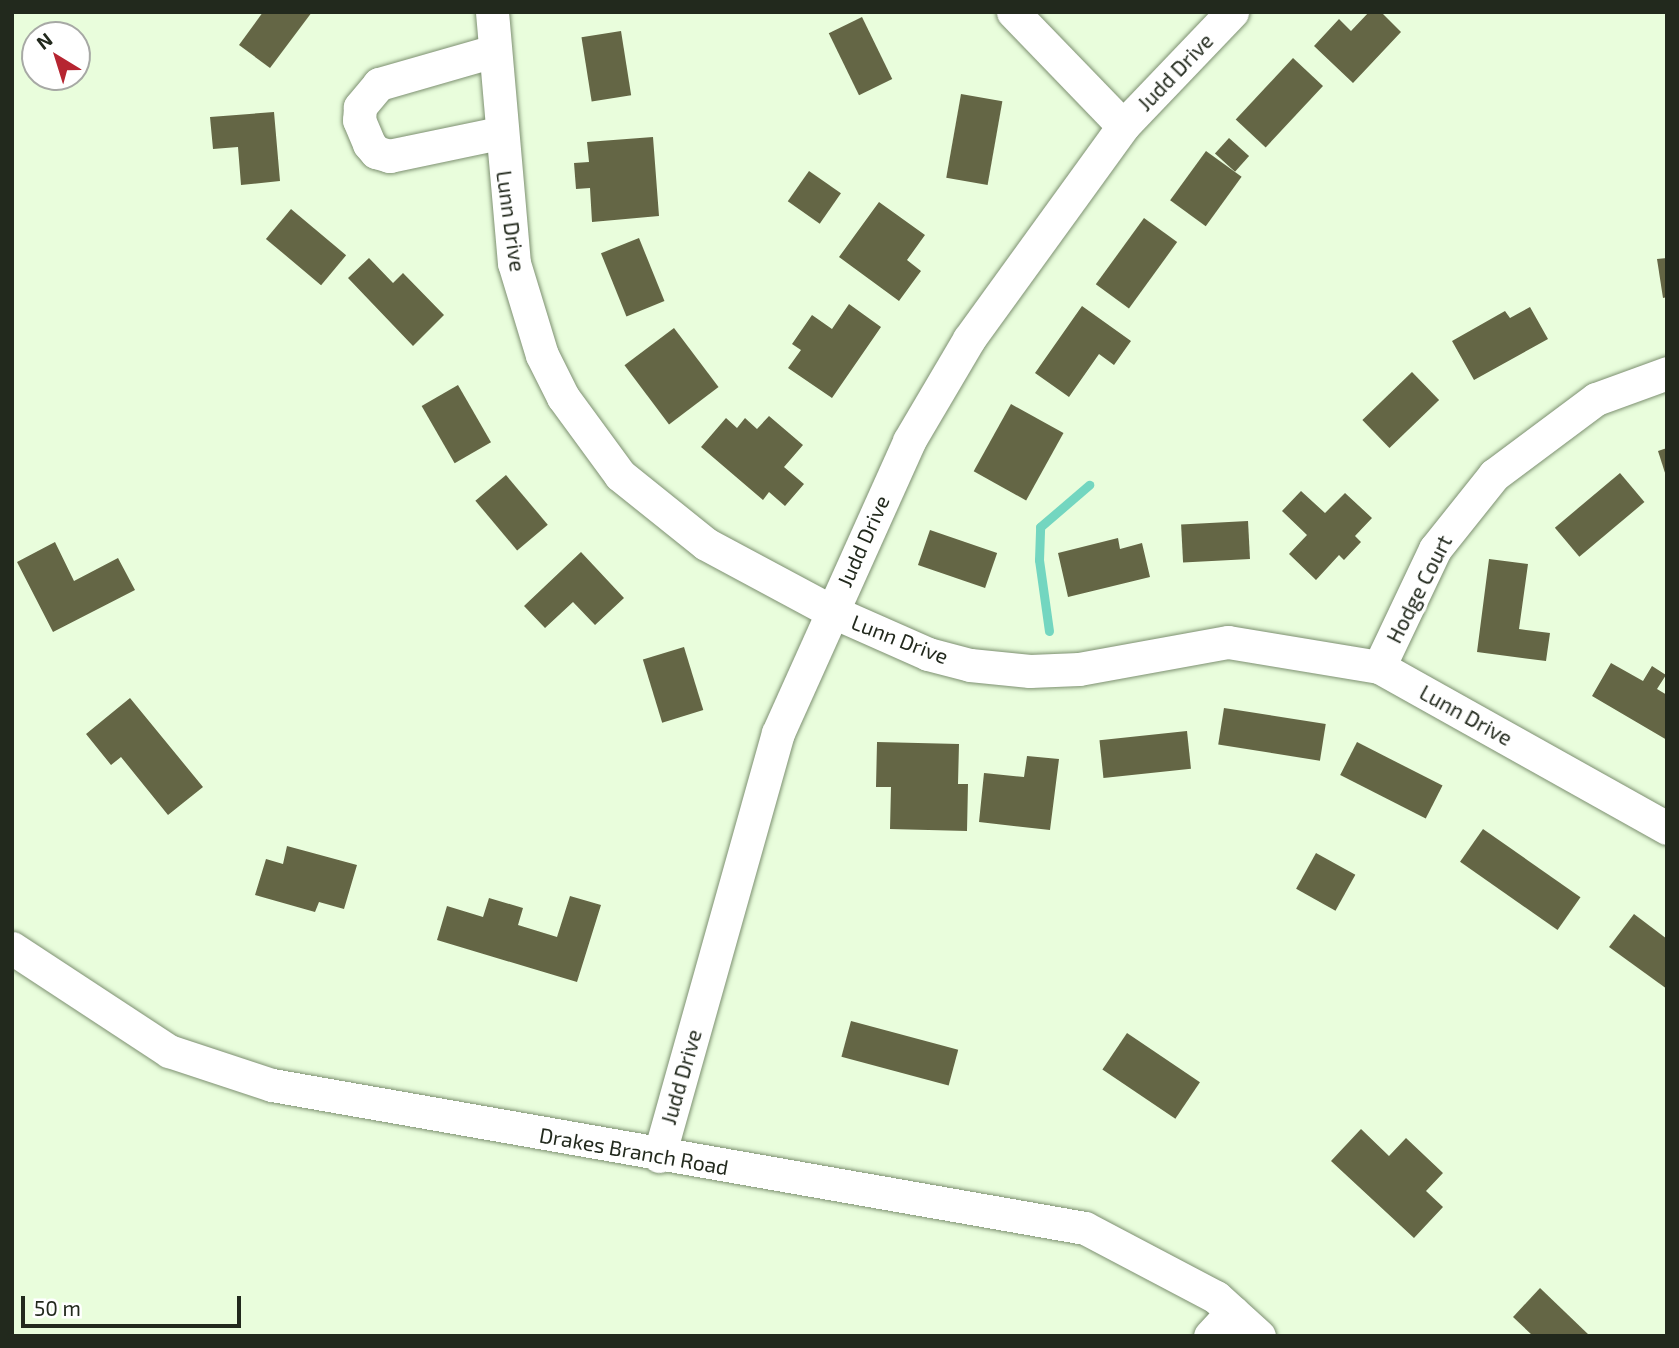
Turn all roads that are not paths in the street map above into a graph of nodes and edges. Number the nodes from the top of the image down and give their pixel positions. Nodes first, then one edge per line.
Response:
1 (492, 12) edge
2 (1013, 12) edge
3 (1232, 12) edge
4 (494, 51) junction
5 (1123, 126) junction
6 (499, 133) junction
7 (1667, 373) edge
8 (831, 611) junction
9 (1379, 667) junction
10 (1667, 828) edge
11 (12, 948) edge
12 (659, 1156) junction
13 (1232, 1312) junction
14 (1210, 1336) edge
15 (1259, 1336) edge

1 - 4 street, Lunn Drive
2 - 5 street
3 - 5 street, Judd Drive
4 - 6 street, Lunn Drive
4 - 6 street
5 - 8 street, Judd Drive
6 - 8 street, Lunn Drive
7 - 9 street, Hodge Court
8 - 9 street, Lunn Drive
8 - 12 street, Judd Drive
9 - 10 street, Lunn Drive
11 - 12 street, Drakes Branch Road
12 - 13 street, Drakes Branch Road
13 - 14 street
13 - 15 street, Drakes Branch Road

